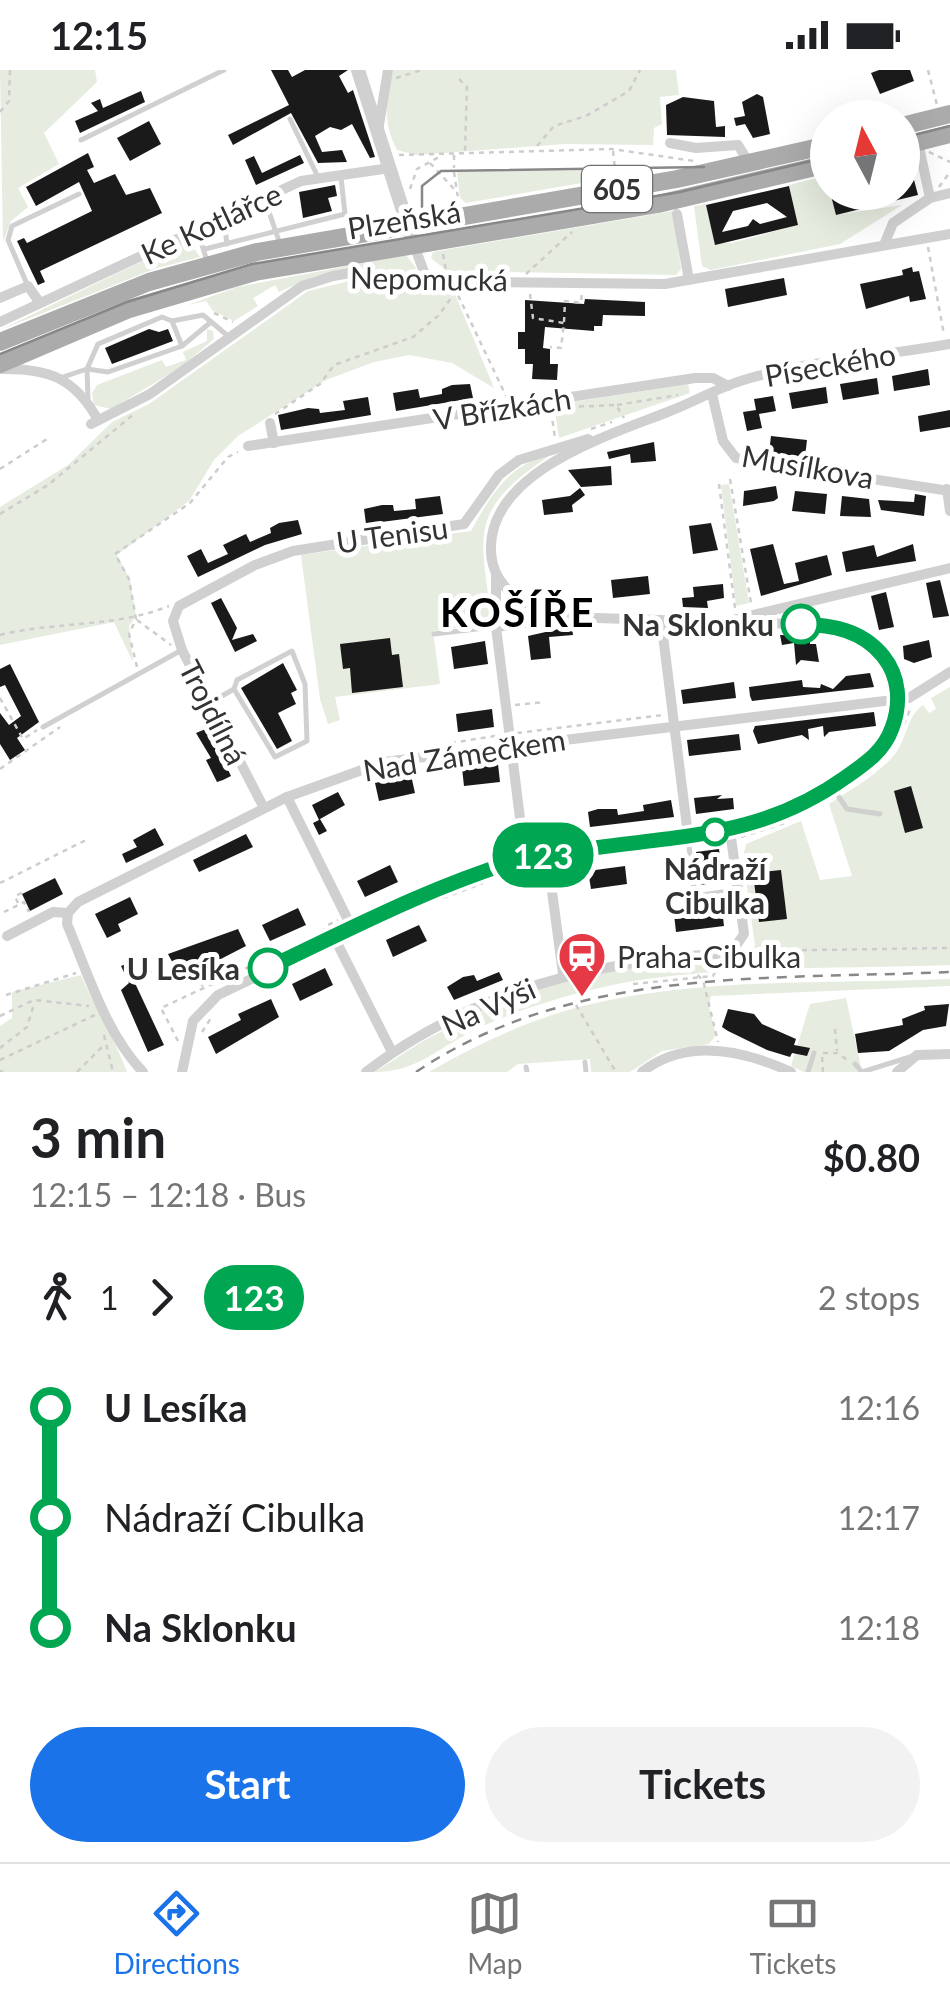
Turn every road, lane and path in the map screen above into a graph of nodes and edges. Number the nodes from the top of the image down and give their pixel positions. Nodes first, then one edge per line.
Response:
1 (10, 70) edge
2 (224, 70) edge
3 (358, 70) edge
4 (422, 70) edge
5 (640, 70) edge
6 (928, 70) edge
7 (386, 74) edge
8 (459, 79) dead end
9 (0, 112) edge
10 (945, 115) edge
11 (290, 119) dead end
12 (920, 121) edge
13 (377, 132) junction
14 (950, 134) edge
15 (80, 140) dead end
16 (670, 144) dead end
17 (920, 145) edge
18 (536, 148) junction
19 (920, 148) edge
20 (612, 149) junction
21 (810, 149) edge
22 (465, 154) junction
23 (454, 155) junction
24 (426, 159) junction
25 (920, 161) edge
26 (698, 162) dead end
27 (750, 162) junction
28 (950, 162) edge
29 (393, 166) junction
30 (810, 168) edge
31 (340, 174) junction
32 (318, 178) junction
33 (616, 180) dead end
34 (406, 184) dead end
35 (456, 191) junction
36 (950, 193) edge
37 (79, 194) dead end
38 (930, 198) junction
39 (460, 206) dead end
40 (345, 214) junction
41 (678, 214) dead end
42 (251, 216) dead end
43 (405, 224) junction
44 (580, 224) dead end
45 (230, 226) dead end
46 (197, 229) junction
47 (360, 232) junction
48 (950, 234) edge
49 (279, 238) junction
50 (227, 244) junction
51 (414, 245) junction
52 (884, 245) junction
53 (928, 247) dead end
54 (442, 248) dead end
55 (206, 256) junction
56 (446, 272) dead end
57 (528, 278) junction
58 (426, 280) junction
59 (689, 280) junction
60 (28, 286) junction
61 (582, 295) dead end
62 (166, 296) junction
63 (0, 298) edge
64 (40, 303) junction
65 (162, 317) junction
66 (210, 319) junction
67 (238, 320) dead end
68 (172, 321) junction
69 (0, 322) edge
70 (150, 322) junction
71 (564, 324) junction
72 (154, 331) dead end
73 (942, 333) dead end
74 (228, 336) junction
75 (0, 342) edge
76 (950, 344) edge
77 (182, 346) junction
78 (550, 347) dead end
79 (0, 366) edge
80 (88, 370) junction
81 (62, 378) junction
82 (728, 386) junction
83 (712, 394) junction
84 (88, 402) junction
85 (143, 404) dead end
86 (550, 404) junction
87 (616, 405) junction
88 (511, 406) junction
89 (661, 406) dead end
90 (270, 423) joint
91 (554, 432) dead end
92 (580, 432) dead end
93 (568, 436) dead end
94 (594, 437) junction
95 (47, 439) dead end
96 (555, 441) dead end
97 (274, 443) junction
98 (248, 446) joint
99 (0, 469) edge
100 (730, 480) dead end
101 (719, 484) dead end
102 (948, 490) edge
103 (950, 511) edge
104 (0, 514) edge
105 (950, 568) edge
106 (496, 574) junction
107 (752, 604) dead end
108 (735, 608) dead end
109 (174, 609) junction
110 (564, 617) junction
111 (136, 620) junction
112 (661, 620) junction
113 (730, 621) junction
114 (496, 626) junction
115 (434, 634) dead end
116 (0, 635) edge
117 (182, 650) junction
118 (138, 672) junction
119 (950, 672) edge
120 (234, 688) junction
121 (899, 697) junction
122 (0, 698) edge
123 (546, 702) dead end
124 (208, 704) junction
125 (509, 706) dead end
126 (672, 719) junction
127 (61, 726) dead end
128 (42, 727) joint
129 (512, 738) junction
130 (0, 769) edge
131 (832, 787) junction
132 (288, 797) junction
133 (264, 808) junction
134 (880, 814) dead end
135 (730, 830) junction
136 (688, 835) junction
137 (88, 839) dead end
138 (525, 858) junction
139 (548, 860) junction
140 (0, 884) edge
141 (738, 890) junction
142 (26, 891) dead end
143 (442, 899) dead end
144 (18, 904) junction
145 (4, 912) dead end
146 (68, 913) junction
147 (34, 922) junction
148 (352, 928) junction
149 (7, 936) dead end
150 (334, 937) junction
151 (737, 948) junction
152 (950, 948) edge
153 (728, 960) dead end
154 (192, 964) dead end
155 (660, 968) dead end
156 (86, 969) junction
157 (563, 974) junction
158 (700, 977) junction
159 (633, 984) dead end
160 (204, 988) dead end
161 (6, 995) dead end
162 (34, 1000) junction
163 (576, 1005) dead end
164 (104, 1008) junction
165 (216, 1011) dead end
166 (0, 1016) edge
167 (92, 1017) dead end
168 (835, 1030) dead end
169 (103, 1033) dead end
170 (107, 1042) junction
171 (196, 1046) dead end
172 (0, 1048) edge
173 (717, 1050) junction
174 (392, 1052) junction
175 (814, 1052) dead end
176 (837, 1052) junction
177 (950, 1054) edge
178 (917, 1055) junction
179 (0, 1060) edge
180 (585, 1062) dead end
181 (855, 1064) joint
182 (77, 1072) edge
183 (113, 1072) edge
184 (143, 1072) edge
185 (182, 1072) edge
186 (366, 1072) edge
187 (586, 1072) edge
188 (616, 1072) edge
189 (642, 1072) edge
190 (791, 1072) edge
191 (808, 1072) edge
192 (823, 1072) edge
193 (897, 1072) edge

1 - 9 path
2 - 15 lane
3 - 13 street
4 - 7 path
5 - 18 path
6 - 10 path
7 - 13 street
8 - 22 path
10 - 12 main road
11 - 32 lane
13 - 29 street
14 - 17 main road
16 - 27 street
18 - 20 path
18 - 22 path
19 - 28 path
20 - 26 path
20 - 33 path
21 - 27 main road, Plzeňská / 605
22 - 23 path
23 - 24 path
23 - 35 path
24 - 29 path
24 - 34 path
24 - 35 path
25 - 38 street
27 - 43 main road, Plzeňská / 605
29 - 31 street, Ke Kotlářce
29 - 43 street
30 - 51 main road, Plzeňská / 605
31 - 32 street, Ke Kotlářce
31 - 40 lane
32 - 46 street, Ke Kotlářce
35 - 39 path
36 - 38 street
37 - 60 lane
38 - 52 street
40 - 47 lane
40 - 49 lane
41 - 59 street
42 - 49 lane
43 - 47 main road, Plzeňská / 605
43 - 51 street
44 - 57 path
45 - 50 lane
46 - 55 lane
46 - 64 street, Ke Kotlářce
47 - 49 main road, Plzeňská / 605
48 - 52 street, Nepomucká
49 - 50 lane
49 - 55 main road, Plzeňská / 605
50 - 55 lane
51 - 58 street
51 - 62 main road, Plzeňská / 605
52 - 59 street, Nepomucká
53 - 73 path
54 - 56 path
55 - 75 main road, Plzeňská / 605
57 - 58 street, Nepomucká
57 - 59 street, Nepomucká
57 - 71 path
58 - 74 street, Nepomucká
60 - 63 street
60 - 64 street
61 - 71 path
62 - 65 lane
62 - 79 main road, Plzeňská / 605
64 - 69 street, Ke Kotlářce
65 - 68 lane
65 - 70 lane
66 - 67 path
66 - 68 lane
66 - 74 lane
66 - 77 lane
68 - 77 lane
70 - 72 lane
70 - 80 lane
71 - 78 path
74 - 84 street, Nepomucká
76 - 82 street, Píseckého
77 - 80 lane
79 - 81 street
80 - 81 lane
80 - 84 lane
81 - 84 street
82 - 83 street, Píseckého
82 - 86 street, V Břízkách
83 - 94 street, Píseckého
83 - 102 street, Musílkova
85 - 104 path
86 - 87 path
86 - 88 street, V Břízkách
86 - 91 path
87 - 89 path
87 - 92 path
88 - 90 path
88 - 97 street, V Břízkách
90 - 97 street
93 - 96 path
94 - 106 street
94 - 109 street, U Tenisu
95 - 99 path
97 - 98 street, V Břízkách
98 - 111 path
100 - 107 path
101 - 108 path
102 - 103 street
105 - 113 street
106 - 110 street
106 - 114 street
109 - 111 path
109 - 117 street, Trojdílná
110 - 112 street
110 - 114 street
111 - 116 path
111 - 117 path
111 - 118 path
112 - 113 street
112 - 126 street
113 - 121 street
114 - 115 lane
114 - 129 street
117 - 118 lane
117 - 124 street, Trojdílná
118 - 128 lane
119 - 121 street, Nad Zámečkem
120 - 120 lane
120 - 124 lane
121 - 126 street, Nad Zámečkem
121 - 131 street
122 - 128 path
123 - 125 path
124 - 133 street, Trojdílná
126 - 129 street, Nad Zámečkem
126 - 129 path
126 - 136 street
127 - 130 path
129 - 132 street, Nad Zámečkem
129 - 138 street
131 - 134 lane
131 - 135 street
132 - 133 street, Nad Zámečkem
132 - 148 street
133 - 146 street, Nad Zámečkem
135 - 136 street
135 - 141 street
136 - 139 street
136 - 141 lane
137 - 140 path
138 - 139 street
138 - 148 street
139 - 143 path
139 - 157 street
141 - 151 street
142 - 144 path
144 - 145 path
144 - 147 path
146 - 147 street, Nad Zámečkem
146 - 156 street
147 - 149 street, Nad Zámečkem
148 - 150 street
150 - 174 street
150 - 185 street
151 - 152 path
151 - 157 street, Na Výši
153 - 158 path
154 - 160 path
155 - 158 path
156 - 161 path
156 - 164 street
157 - 174 street, Na Výši
158 - 159 path
158 - 173 path
162 - 164 path
162 - 166 path
162 - 172 path
163 - 188 path
164 - 184 street
165 - 171 path
167 - 179 path
168 - 176 path
169 - 170 path
170 - 182 path
170 - 183 path
173 - 189 street
173 - 190 street
174 - 186 street, Na Výši
175 - 191 lane
176 - 181 path
176 - 192 path
177 - 178 street
178 - 181 lane
178 - 193 street
180 - 187 lane

